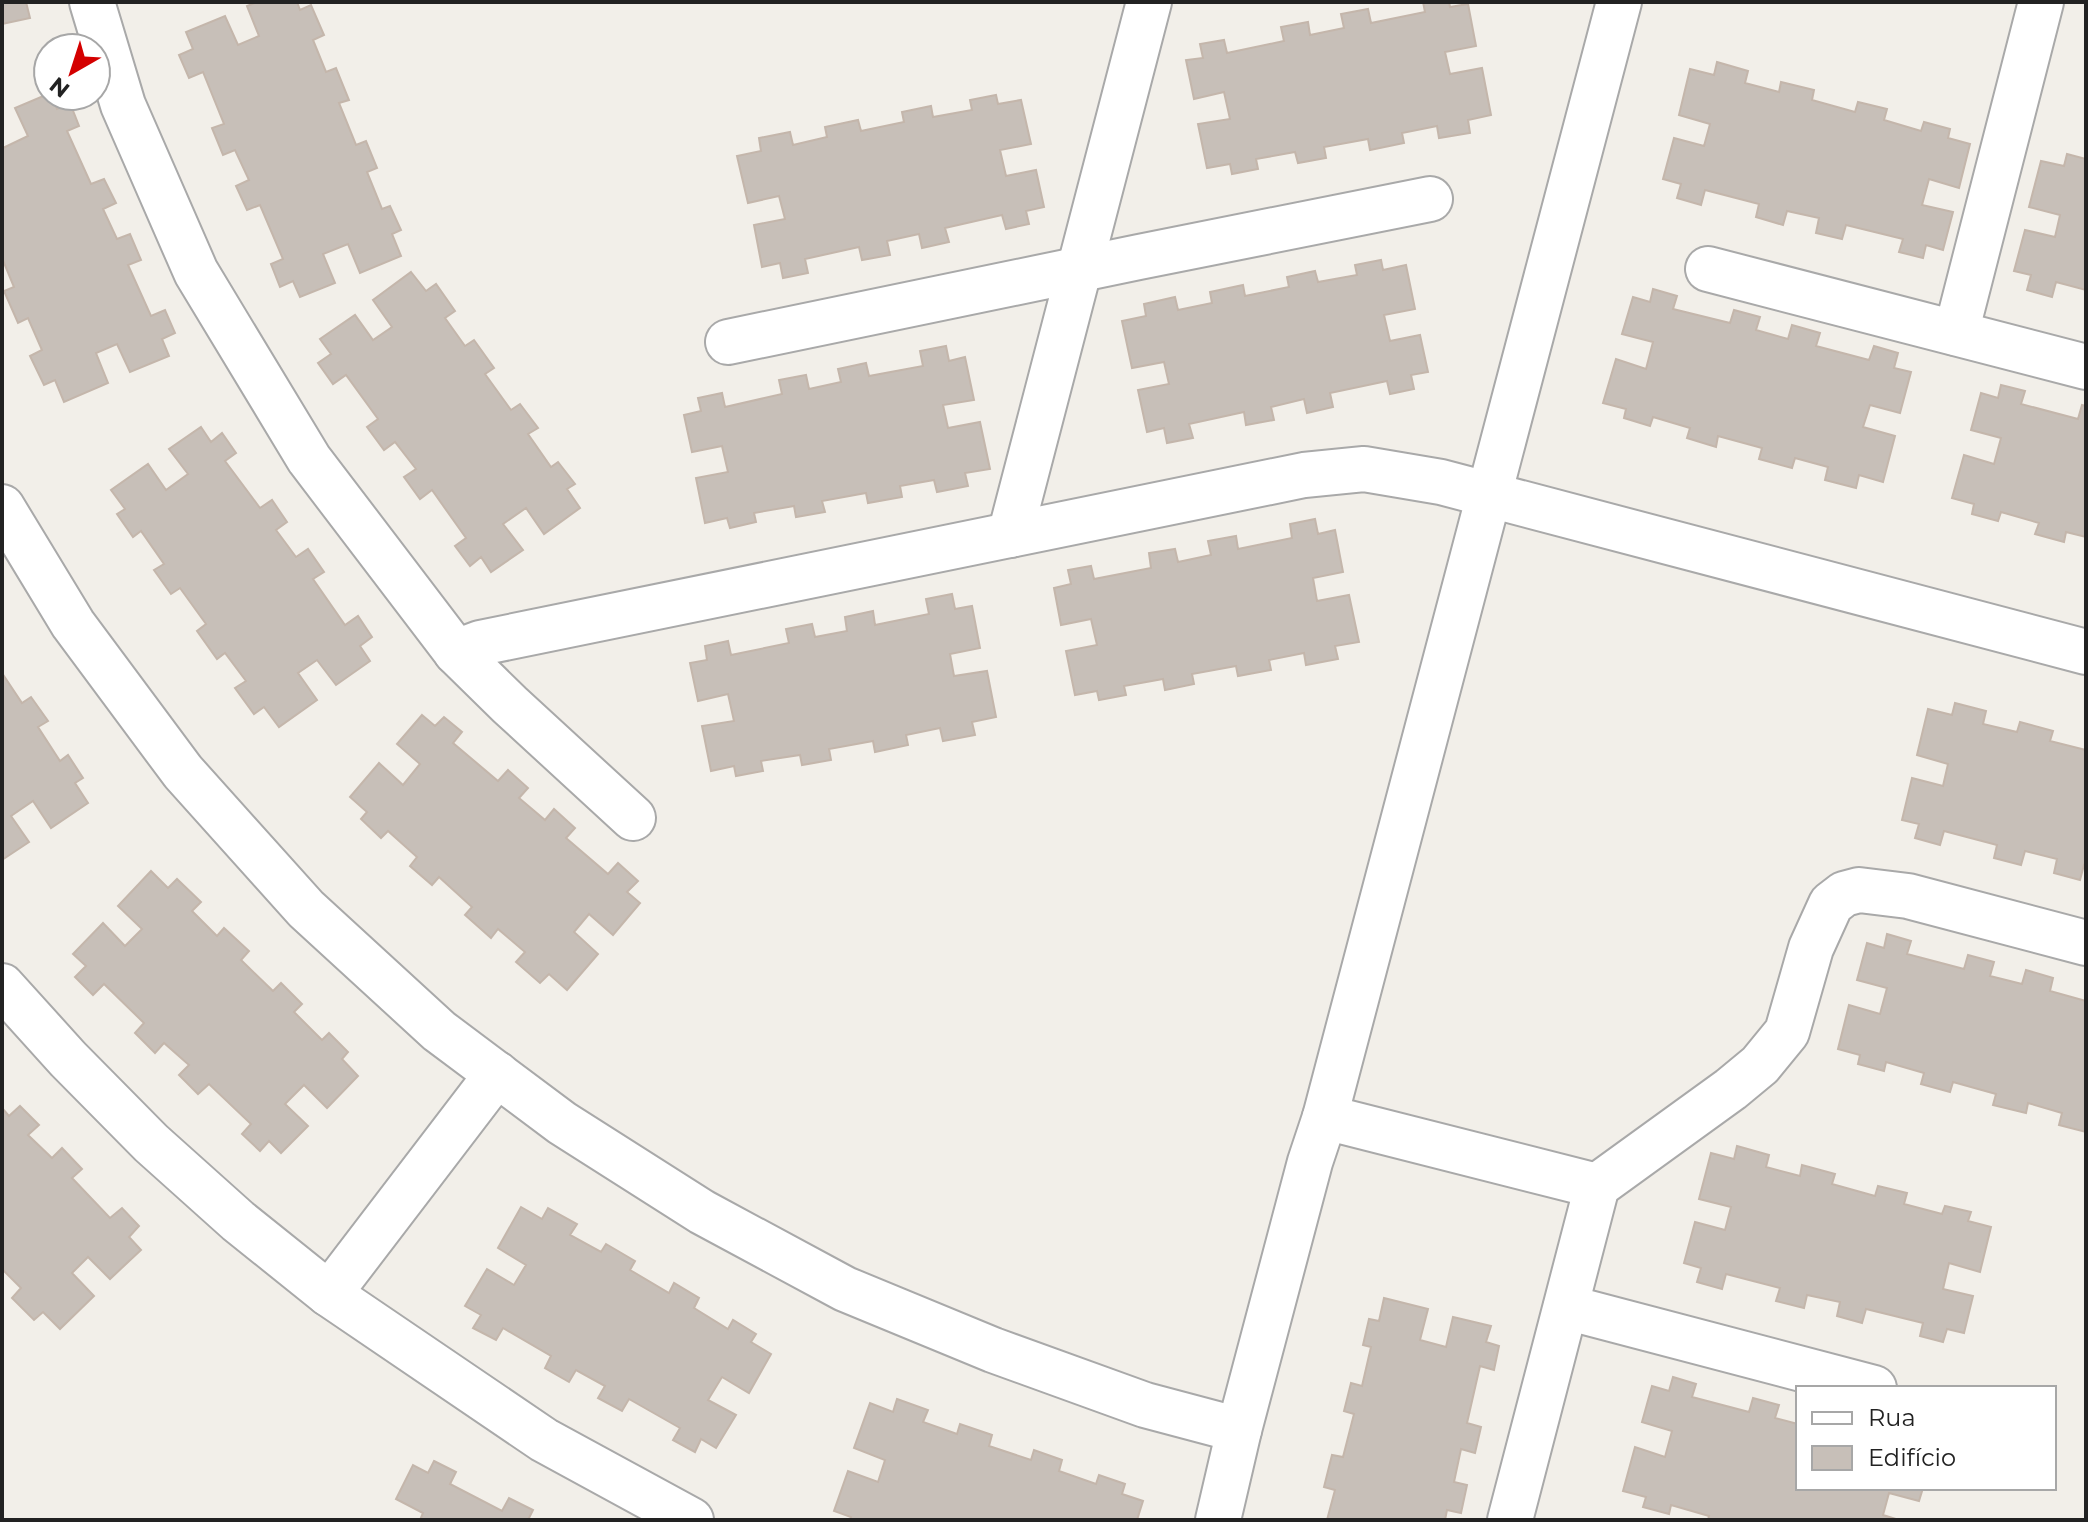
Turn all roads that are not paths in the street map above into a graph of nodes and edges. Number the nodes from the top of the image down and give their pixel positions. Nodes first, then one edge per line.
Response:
1 (92, 2) edge
2 (1149, 2) edge
3 (1619, 2) edge
4 (2041, 2) edge
5 (1430, 199) dead end
6 (1708, 269) dead end
7 (1079, 270) junction
8 (1956, 333) junction
9 (728, 342) dead end
10 (2086, 367) edge
11 (1489, 495) junction
12 (2, 507) edge
13 (1010, 535) junction
14 (456, 652) junction
15 (2086, 652) edge
16 (633, 818) dead end
17 (2086, 943) edge
18 (2, 986) edge
19 (497, 1074) junction
20 (1325, 1117) junction
21 (1597, 1186) junction
22 (329, 1294) junction
23 (1566, 1307) junction
24 (1866, 1386) edge
25 (1239, 1430) junction
26 (691, 1520) edge
27 (1218, 1520) edge
28 (1510, 1520) edge

1 - 14 street
2 - 7 street
3 - 11 street
4 - 8 street
5 - 7 street
6 - 8 street
7 - 9 street
7 - 13 street
8 - 10 street
11 - 13 street
11 - 15 street
11 - 20 street
12 - 19 street
13 - 14 street
14 - 16 street
17 - 21 street
18 - 22 street
19 - 22 street
19 - 25 street
20 - 21 street
20 - 25 street
21 - 23 street
22 - 26 street
23 - 24 street
23 - 28 street
25 - 27 street

